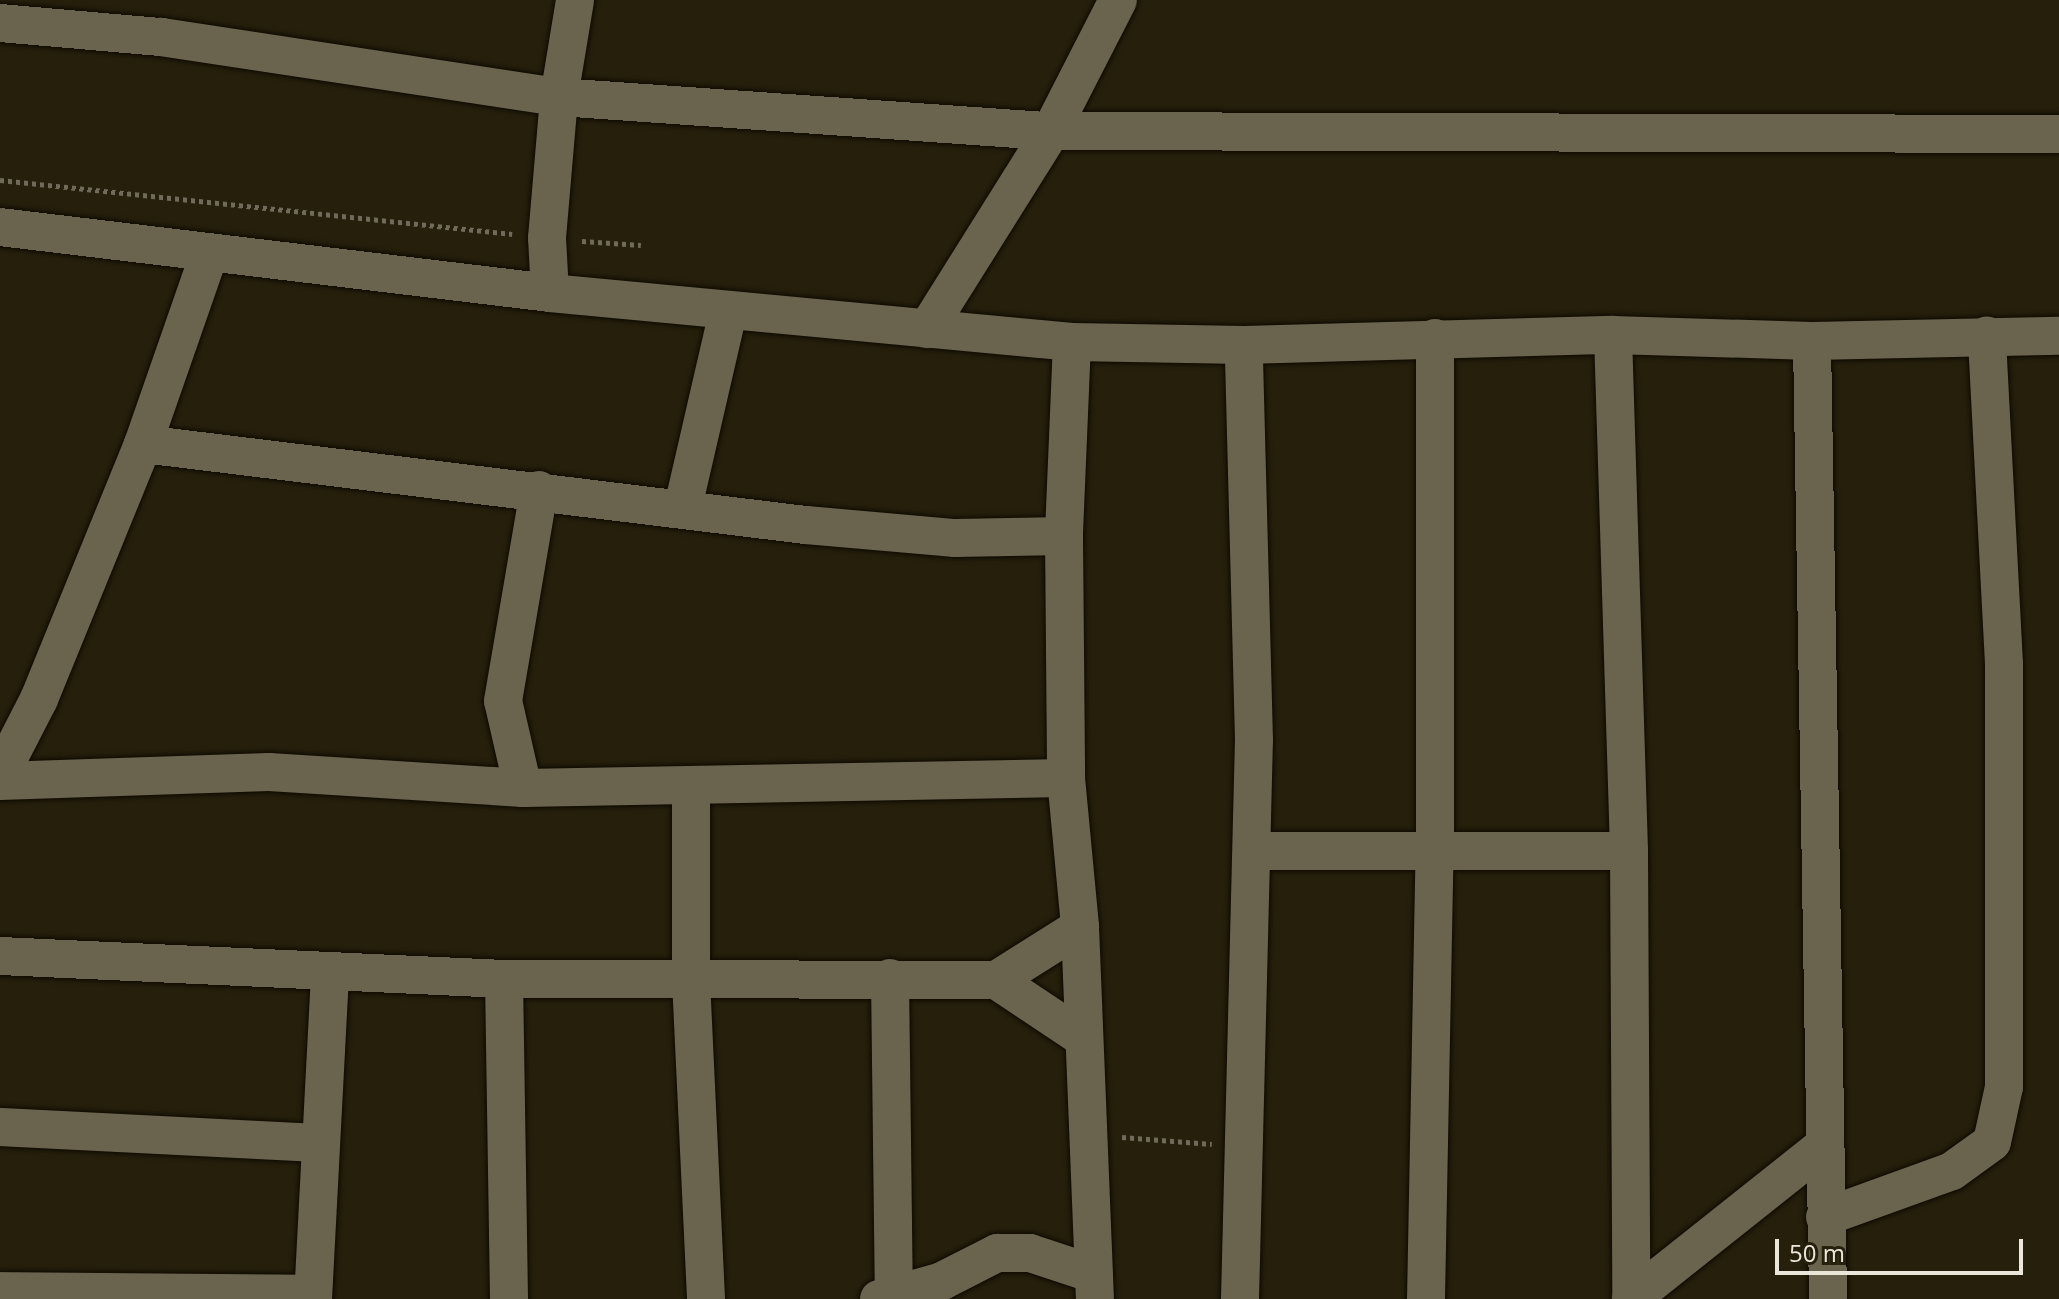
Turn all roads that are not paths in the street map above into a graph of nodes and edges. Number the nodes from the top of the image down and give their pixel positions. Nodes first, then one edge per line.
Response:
1 (575, 0) edge
2 (1118, 0) edge
3 (0, 23) edge
4 (559, 97) junction
5 (1051, 131) junction
6 (2059, 134) edge
7 (0, 227) edge
8 (209, 254) junction
9 (550, 293) junction
10 (728, 312) junction
11 (927, 329) junction
12 (1613, 335) junction
13 (1987, 335) junction
14 (2059, 336) edge
15 (1435, 338) junction
16 (1812, 341) junction
17 (1072, 342) junction
18 (1244, 345) junction
19 (143, 444) junction
20 (539, 490) junction
21 (683, 507) junction
22 (1064, 536) junction
23 (0, 778) edge
24 (1066, 778) junction
25 (691, 785) junction
26 (523, 788) junction
27 (1435, 850) junction
28 (1253, 851) junction
29 (1629, 851) junction
30 (1080, 927) junction
31 (0, 956) edge
32 (330, 974) junction
33 (890, 978) junction
34 (504, 979) junction
35 (691, 980) junction
36 (996, 980) junction
37 (1083, 1038) junction
38 (0, 1127) edge
39 (319, 1143) junction
40 (1822, 1147) junction
41 (1825, 1217) junction
42 (1094, 1286) edge
43 (0, 1291) edge
44 (313, 1297) edge
45 (889, 1298) edge
46 (509, 1299) edge
47 (706, 1299) edge
48 (1240, 1299) edge
49 (1426, 1299) edge
50 (1631, 1299) edge
51 (1828, 1299) edge

1 - 4 street
2 - 5 street
3 - 4 street
4 - 5 street
4 - 9 street
5 - 6 street
5 - 11 street
7 - 8 street
8 - 9 street
8 - 19 street
9 - 10 street
10 - 11 street
10 - 21 street
11 - 17 street
12 - 15 street
12 - 16 street
12 - 29 street
13 - 14 street
13 - 16 street
13 - 41 street
15 - 18 street
15 - 27 street
16 - 40 street
17 - 18 street
17 - 22 street
18 - 28 street
19 - 20 street
19 - 23 street
20 - 21 street
20 - 26 street
21 - 22 street
22 - 24 street
23 - 26 street
24 - 25 street
24 - 30 street
25 - 26 street
25 - 35 street
27 - 28 street
27 - 29 street
27 - 49 street
28 - 48 street
29 - 50 street
30 - 36 street
30 - 37 street
31 - 32 street
32 - 34 street
32 - 39 street
33 - 35 street
33 - 36 street
33 - 45 street
34 - 35 street
34 - 46 street
35 - 47 street
36 - 37 street
37 - 42 street
38 - 39 street
39 - 44 street
40 - 41 street
40 - 50 street
41 - 51 street
42 - 45 street
43 - 44 street

